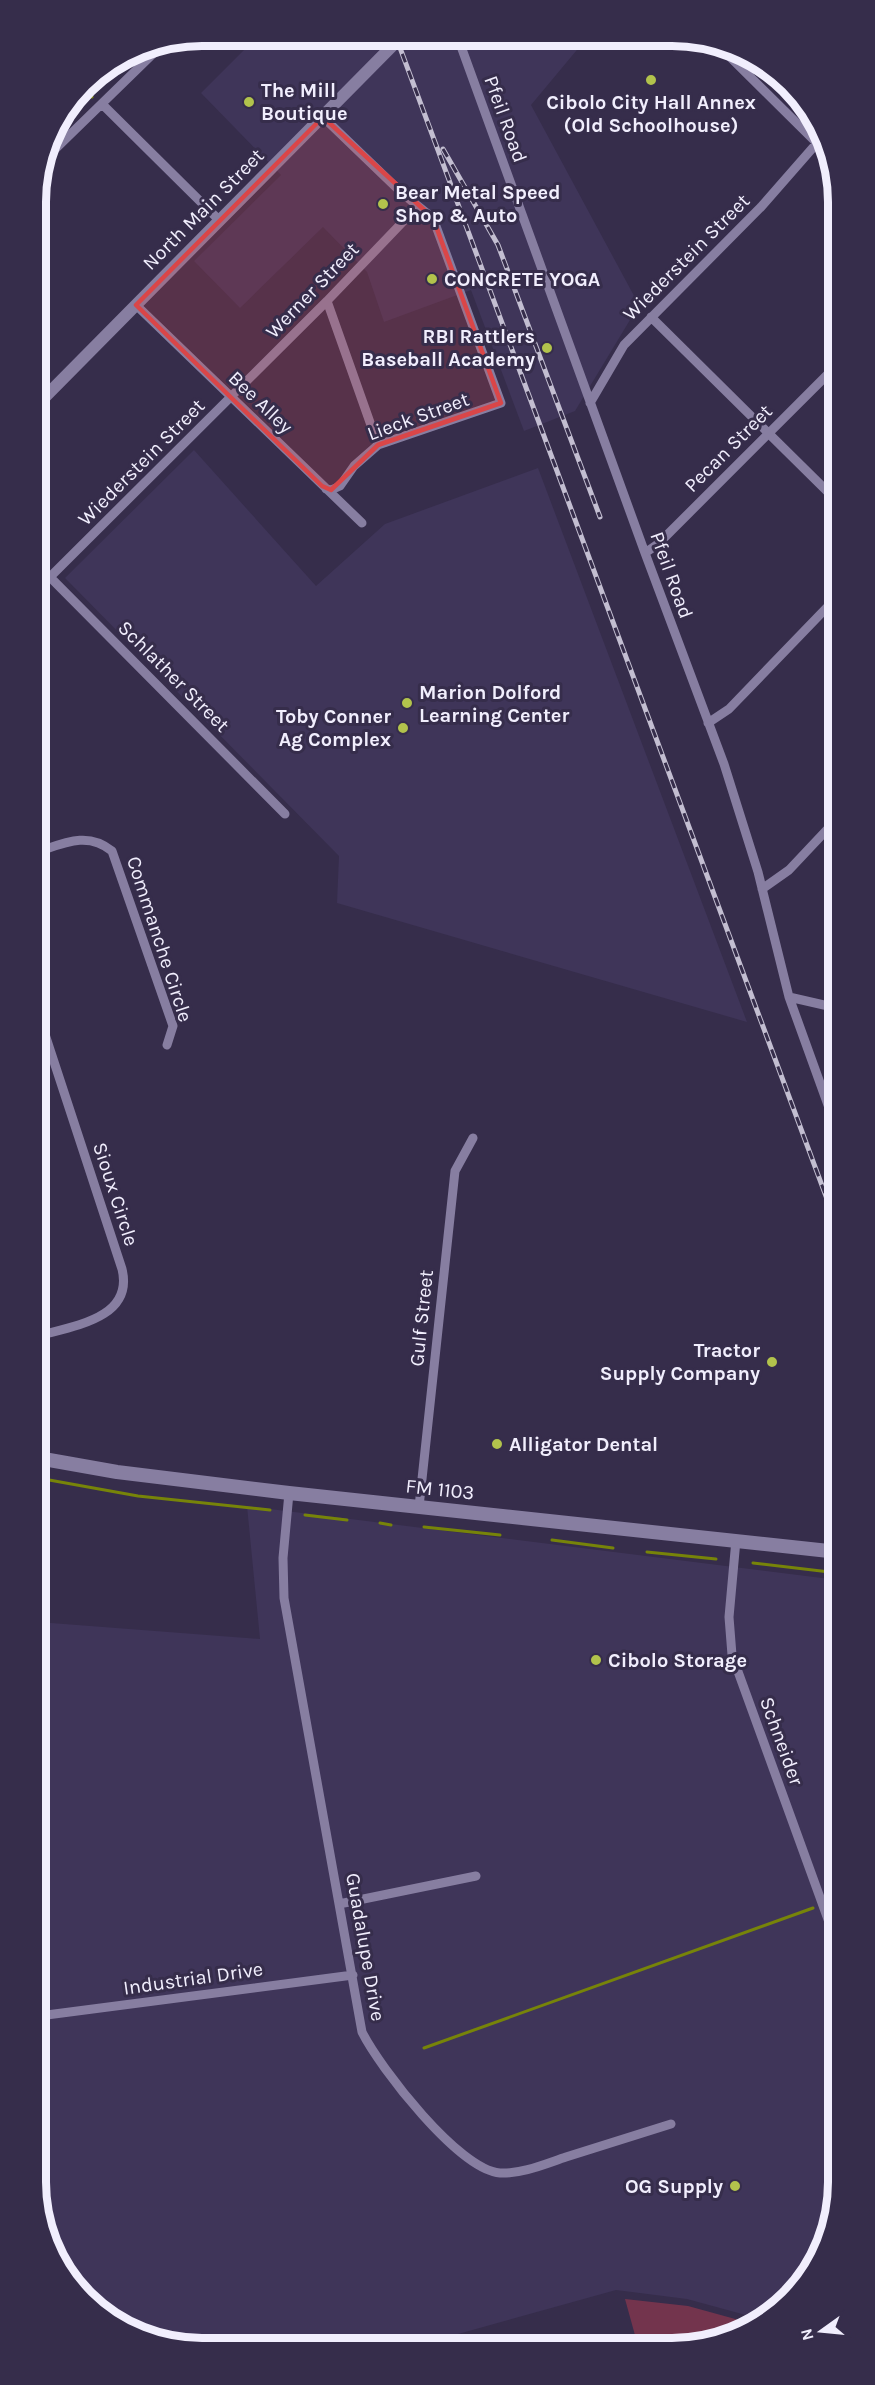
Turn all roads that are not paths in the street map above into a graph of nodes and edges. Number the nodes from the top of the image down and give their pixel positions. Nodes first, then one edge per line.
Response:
1 (461, 46) edge
2 (392, 47) edge
3 (151, 55) edge
4 (732, 59) edge
5 (102, 104) junction
6 (323, 117) junction
7 (816, 143) joint
8 (56, 148) edge
9 (418, 206) junction
10 (219, 220) junction
11 (327, 301) junction
12 (136, 305) junction
13 (651, 317) junction
14 (828, 374) edge
15 (47, 395) edge
16 (231, 398) junction
17 (590, 403) junction
18 (768, 434) junction
19 (378, 445) junction
20 (326, 489) junction
21 (828, 492) edge
22 (362, 523) dead end
23 (645, 553) junction
24 (47, 574) edge
25 (50, 577) junction
26 (828, 606) edge
27 (708, 723) junction
28 (285, 814) dead end
29 (828, 829) edge
30 (47, 849) edge
31 (762, 889) junction
32 (789, 997) junction
33 (828, 1006) edge
34 (47, 1039) edge
35 (167, 1045) dead end
36 (828, 1105) edge
37 (473, 1138) dead end
38 (46, 1333) edge
39 (46, 1459) edge
40 (290, 1493) junction
41 (419, 1507) junction
42 (736, 1540) junction
43 (828, 1551) edge
44 (476, 1876) dead end
45 (339, 1904) junction
46 (828, 1919) edge
47 (352, 1975) junction
48 (46, 2015) edge
49 (671, 2124) dead end

1 - 17 street, Pfeil Road
2 - 6 street, North Main Street
3 - 5 street
4 - 7 street
5 - 8 street
5 - 10 street
6 - 9 street
6 - 10 street, North Main Street
7 - 13 street, Wiederstein Street
9 - 11 street, Werner Street
9 - 19 street, Lieck Street
10 - 12 street, North Main Street
11 - 16 street, Werner Street
11 - 19 street
12 - 15 street, North Main Street
12 - 16 street, Bee Alley
13 - 17 street, Wiederstein Street
13 - 18 street
14 - 18 street, Pecan Street
16 - 20 street, Bee Alley
16 - 25 street, Wiederstein Street
17 - 23 street, Pfeil Road
18 - 21 street
18 - 23 street, Pecan Street
19 - 20 street, Lieck Street
20 - 22 street, Bee Alley
23 - 27 street, Pfeil Road
24 - 25 street, Schlather Street
25 - 28 street, Schlather Street
26 - 27 street
27 - 31 street, Pfeil Road
29 - 31 street
30 - 35 street, Commanche Circle
31 - 32 street, Pfeil Road
32 - 33 street
32 - 36 street, Pfeil Road
34 - 38 street, Sioux Circle
37 - 41 street, Gulf Street
39 - 40 main road, FM 1103 / FM 1103
40 - 41 main road, FM 1103 / FM 1103
40 - 45 street, Guadalupe Drive
41 - 42 main road, FM 1103 / FM 1103
42 - 43 main road, FM 1103 / FM 1103
42 - 46 street, Schneider
44 - 45 street
45 - 47 street, Guadalupe Drive
47 - 48 street, Industrial Drive
47 - 49 street, Guadalupe Drive

